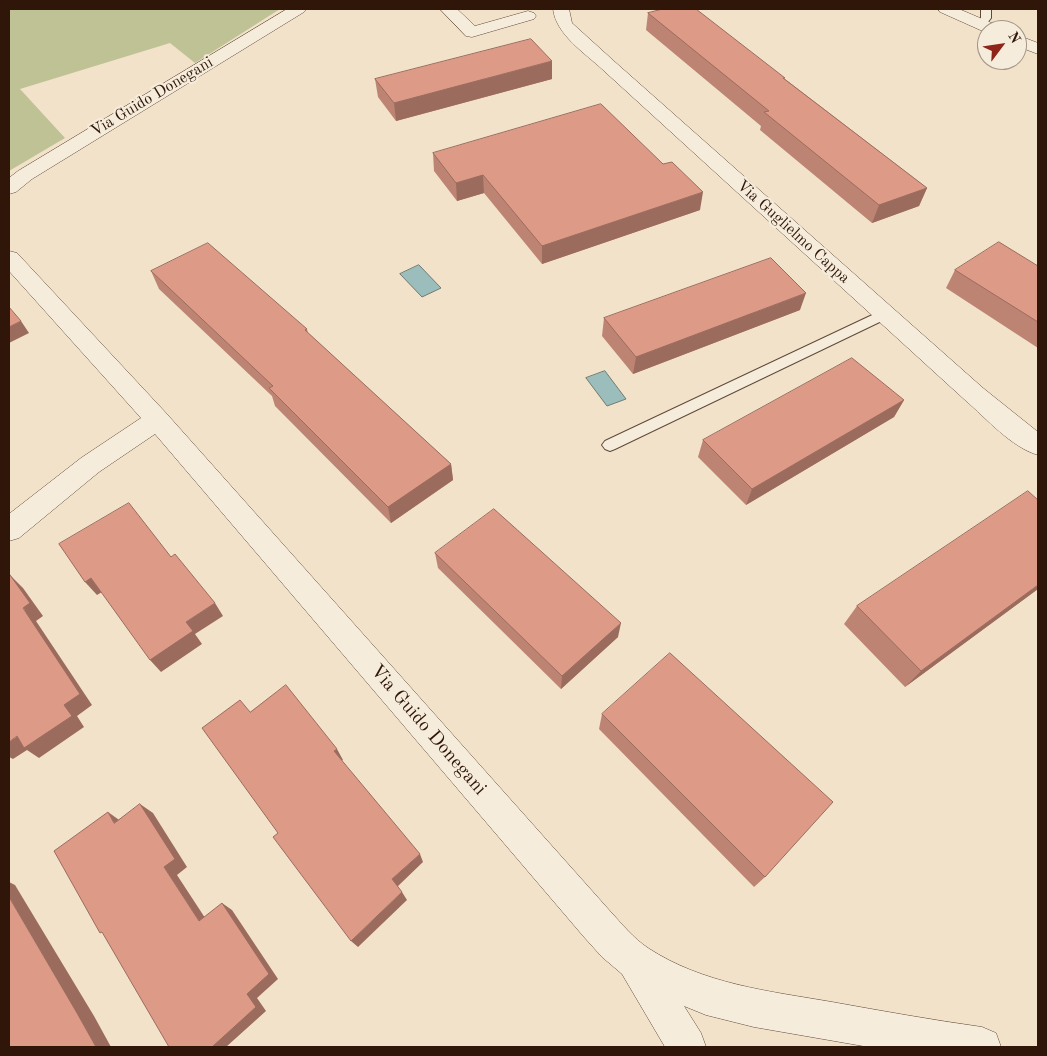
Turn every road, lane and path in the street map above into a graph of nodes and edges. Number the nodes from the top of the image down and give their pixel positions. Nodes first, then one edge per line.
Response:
1 (298, 9) edge
2 (448, 9) edge
3 (946, 9) edge
4 (490, 11) dead end
5 (561, 13) edge
6 (528, 16) junction
7 (984, 20) edge
8 (11, 185) edge
9 (9, 258) edge
10 (885, 314) junction
11 (157, 420) junction
12 (610, 445) dead end
13 (1038, 446) edge
14 (9, 530) edge
15 (635, 961) junction
16 (687, 1047) edge
17 (982, 1047) edge

1 - 8 street, Via Guido Donegani
2 - 6 street
3 - 7 street
4 - 6 street
5 - 6 street
5 - 10 street, Via Guglielmo Cappa
9 - 11 street, Via Guido Donegani
10 - 12 lane
10 - 13 street, Via Guglielmo Cappa
11 - 14 street
11 - 15 street, Via Guido Donegani
15 - 16 street, Via Guido Donegani
15 - 17 street

